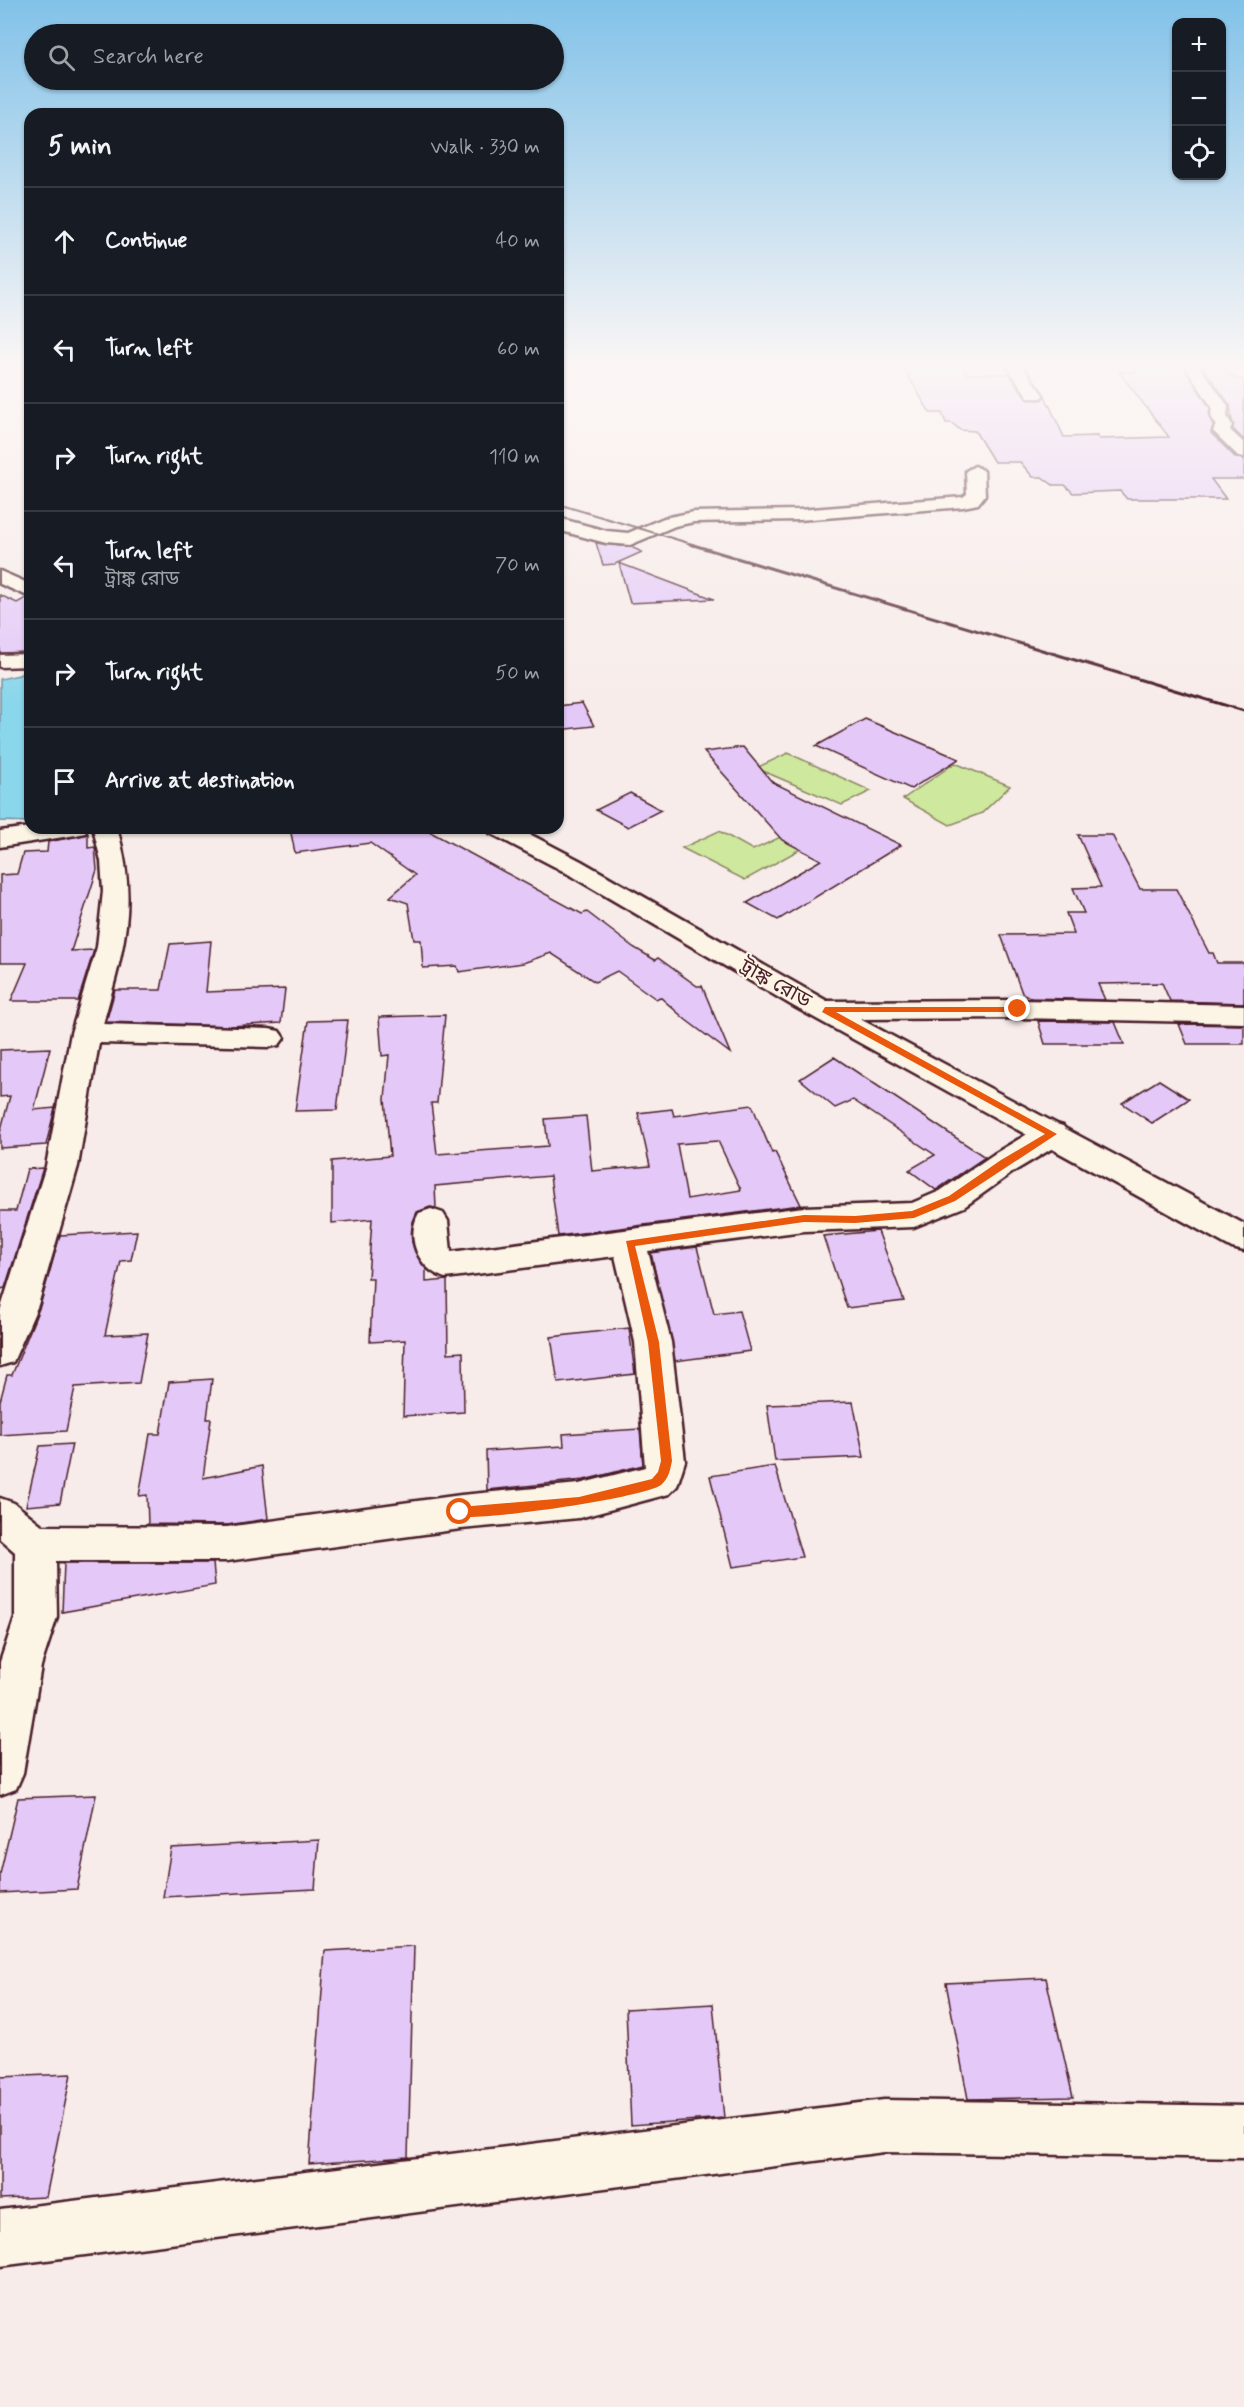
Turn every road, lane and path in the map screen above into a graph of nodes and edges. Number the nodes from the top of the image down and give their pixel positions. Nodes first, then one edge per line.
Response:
1 (975, 478) edge
2 (564, 526) edge
3 (0, 577) edge
4 (24, 588) edge
5 (24, 660) edge
6 (0, 661) edge
7 (35, 834) edge
8 (107, 834) edge
9 (511, 834) edge
10 (0, 839) edge
11 (825, 1010) junction
12 (1244, 1014) edge
13 (86, 1033) junction
14 (269, 1038) dead end
15 (1052, 1134) junction
16 (431, 1221) dead end
17 (1244, 1239) edge
18 (629, 1244) junction
19 (0, 1352) edge
20 (0, 1515) edge
21 (35, 1544) junction
22 (0, 1773) edge
23 (1244, 2132) edge
24 (0, 2238) edge

1 - 2 street
3 - 4 street
5 - 6 street
7 - 10 street
8 - 13 street
9 - 11 street, ট্রাঙ্ক রোড
11 - 12 street
11 - 15 street, ট্রাঙ্ক রোড
13 - 14 street
13 - 19 street
15 - 17 street, ট্রাঙ্ক রোড
15 - 18 street
16 - 18 street
18 - 21 street
20 - 21 street
21 - 22 street
23 - 24 street

